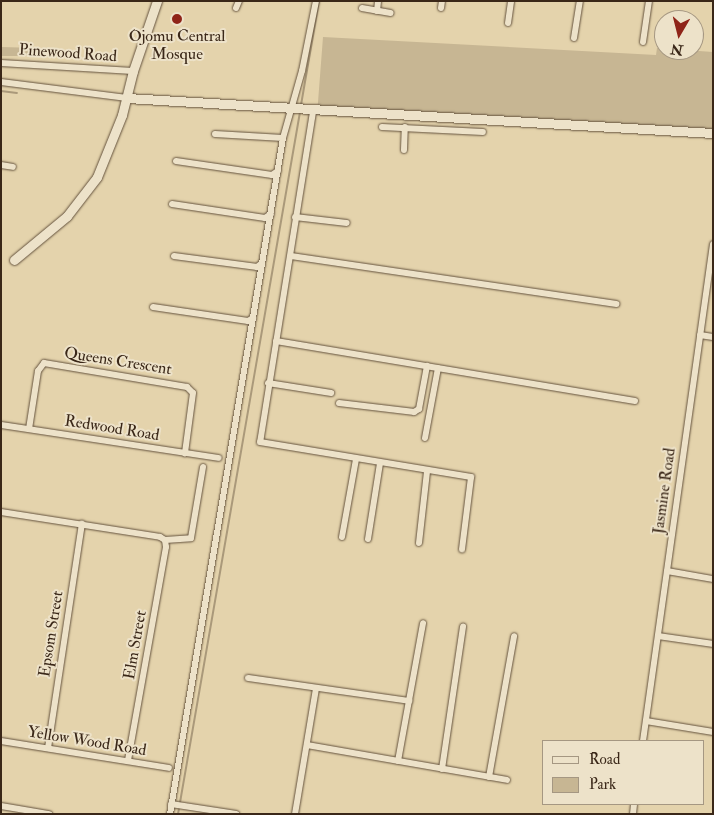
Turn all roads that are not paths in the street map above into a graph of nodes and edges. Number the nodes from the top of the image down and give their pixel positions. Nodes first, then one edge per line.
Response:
1 (157, 1) edge
2 (316, 1) edge
3 (378, 1) edge
4 (511, 1) edge
5 (580, 1) edge
6 (649, 1) edge
7 (362, 8) dead end
8 (377, 11) junction
9 (391, 13) dead end
10 (508, 23) dead end
11 (574, 38) dead end
12 (643, 42) dead end
13 (1, 63) edge
14 (132, 71) junction
15 (1, 82) edge
16 (127, 98) junction
17 (292, 108) junction
18 (312, 111) junction
19 (401, 117) junction
20 (382, 127) dead end
21 (403, 127) junction
22 (483, 132) dead end
23 (713, 133) edge
24 (215, 134) dead end
25 (283, 138) junction
26 (404, 150) dead end
27 (176, 161) dead end
28 (1, 166) edge
29 (13, 168) dead end
30 (278, 171) junction
31 (172, 204) dead end
32 (270, 214) junction
33 (295, 217) junction
34 (347, 223) dead end
35 (713, 244) edge
36 (174, 256) dead end
37 (291, 256) junction
38 (712, 259) edge
39 (14, 260) dead end
40 (262, 263) junction
41 (616, 304) dead end
42 (153, 307) dead end
43 (253, 318) junction
44 (700, 335) junction
45 (713, 337) edge
46 (276, 341) junction
47 (427, 366) junction
48 (438, 368) junction
49 (268, 383) junction
50 (332, 394) dead end
51 (635, 401) dead end
52 (340, 403) dead end
53 (1, 425) edge
54 (29, 429) junction
55 (425, 438) dead end
56 (184, 453) junction
57 (219, 458) dead end
58 (356, 459) junction
59 (380, 463) junction
60 (203, 467) dead end
61 (427, 472) junction
62 (1, 512) edge
63 (82, 524) junction
64 (342, 537) dead end
65 (162, 538) junction
66 (368, 539) dead end
67 (419, 543) dead end
68 (462, 548) dead end
69 (667, 571) junction
70 (713, 579) edge
71 (423, 623) dead end
72 (463, 627) dead end
73 (514, 636) dead end
74 (658, 636) junction
75 (713, 644) edge
76 (248, 678) dead end
77 (316, 689) junction
78 (410, 701) junction
79 (646, 721) junction
80 (713, 732) edge
81 (643, 740) edge
82 (1, 741) edge
83 (306, 745) junction
84 (48, 748) junction
85 (128, 761) junction
86 (398, 761) junction
87 (169, 768) dead end
88 (442, 769) junction
89 (489, 777) junction
90 (507, 780) dead end
91 (173, 804) junction
92 (1, 806) edge
93 (48, 814) edge
94 (170, 814) edge
95 (236, 814) edge
96 (295, 814) edge

1 - 14 street
2 - 17 street
3 - 8 street
4 - 10 street
5 - 11 street
6 - 12 street
7 - 8 street
8 - 9 street
13 - 14 street, Pinewood Road
14 - 16 street
15 - 16 street
16 - 17 street
16 - 39 street
17 - 18 street
17 - 25 street
18 - 19 street
18 - 33 street
19 - 21 street
19 - 23 street
20 - 21 street
21 - 22 street
21 - 26 street
24 - 25 street
25 - 30 street
27 - 30 street
28 - 29 street
30 - 32 street
31 - 32 street
32 - 40 street
33 - 34 street
33 - 37 street
35 - 38 street, Jasmine Road
36 - 40 street
37 - 41 street
37 - 46 street
38 - 44 street, Jasmine Road
40 - 43 street
42 - 43 street
43 - 91 street
44 - 45 street
44 - 69 street, Jasmine Road
46 - 47 street
46 - 49 street
47 - 48 street
47 - 52 street
48 - 51 street
48 - 55 street
49 - 50 street
49 - 58 street
53 - 54 street, Redwood Road
54 - 56 street, Redwood Road
54 - 56 street, Queens Crescent
56 - 57 street, Redwood Road
58 - 59 street
58 - 64 street
59 - 61 street
59 - 66 street
60 - 65 street
61 - 67 street
61 - 68 street
62 - 63 street
63 - 65 street
63 - 84 street, Epsom Street
65 - 85 street, Elm Street
69 - 70 street
69 - 74 street, Jasmine Road
71 - 78 street
72 - 88 street
73 - 89 street
74 - 75 street
74 - 79 street, Jasmine Road
76 - 77 street
77 - 78 street
77 - 83 street
78 - 86 street
79 - 80 street
79 - 81 street, Jasmine Road
82 - 84 street, Yellow Wood Road
83 - 86 street
83 - 96 street
84 - 85 street, Yellow Wood Road
85 - 87 street, Yellow Wood Road
86 - 88 street
88 - 89 street
89 - 90 street
91 - 94 street
91 - 95 street
92 - 93 street

